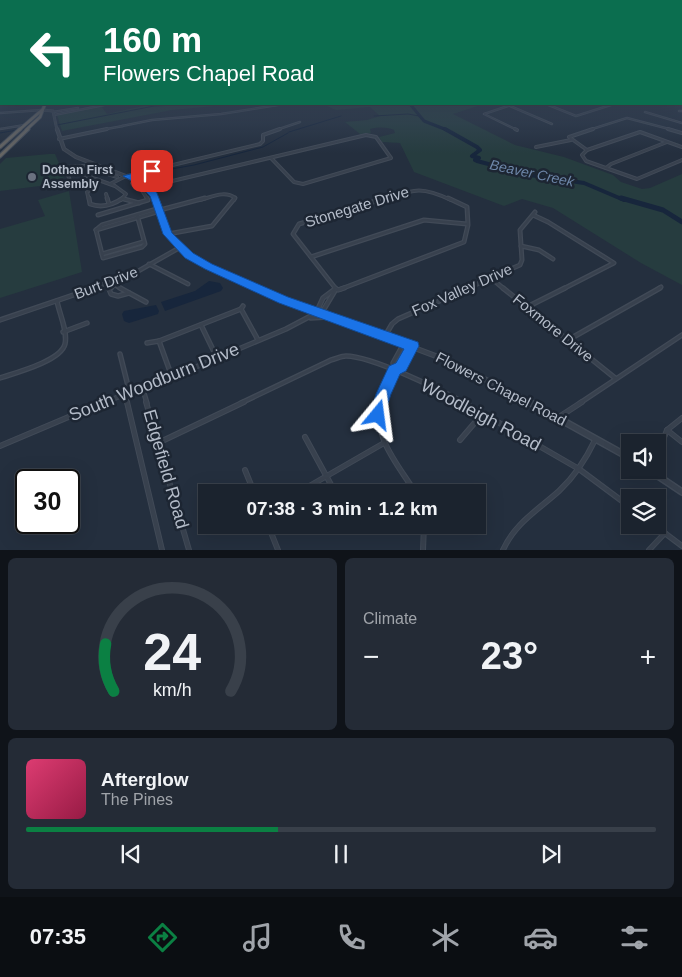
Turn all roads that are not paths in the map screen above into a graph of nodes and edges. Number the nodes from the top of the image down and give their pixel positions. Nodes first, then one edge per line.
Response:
1 (44, 105) edge
2 (98, 105) edge
3 (103, 105) edge
4 (278, 105) edge
5 (508, 105) joint
6 (548, 105) edge
7 (611, 105) edge
8 (42, 110) junction
9 (678, 111) dead end
10 (645, 112) dead end
11 (682, 112) edge
12 (0, 113) edge
13 (54, 113) junction
14 (300, 122) dead end
15 (682, 123) edge
16 (552, 124) dead end
17 (28, 126) junction
18 (0, 129) edge
19 (518, 130) dead end
20 (682, 133) edge
21 (59, 139) junction
22 (571, 140) junction
23 (668, 142) junction
24 (4, 143) junction
25 (0, 147) edge
26 (10, 147) junction
27 (536, 147) dead end
28 (682, 147) edge
29 (6, 150) junction
30 (586, 150) junction
31 (0, 156) edge
32 (271, 158) junction
33 (682, 160) edge
34 (82, 166) junction
35 (605, 168) junction
36 (127, 176) junction
37 (117, 177) dead end
38 (132, 183) dead end
39 (111, 185) junction
40 (147, 188) junction
41 (106, 194) dead end
42 (124, 199) junction
43 (139, 203) junction
44 (109, 204) junction
45 (160, 210) junction
46 (98, 215) dead end
47 (138, 216) junction
48 (467, 224) junction
49 (168, 234) junction
50 (521, 246) junction
51 (179, 248) junction
52 (311, 257) junction
53 (553, 259) dead end
54 (149, 264) junction
55 (491, 278) junction
56 (115, 283) junction
57 (188, 284) dead end
58 (660, 287) dead end
59 (336, 289) junction
60 (129, 293) junction
61 (57, 301) junction
62 (146, 302) dead end
63 (243, 306) dead end
64 (527, 307) junction
65 (241, 309) junction
66 (317, 313) junction
67 (328, 317) junction
68 (308, 318) junction
69 (0, 320) edge
70 (87, 323) dead end
71 (201, 325) junction
72 (63, 332) junction
73 (682, 335) edge
74 (385, 336) junction
75 (258, 340) junction
76 (568, 340) junction
77 (159, 341) junction
78 (147, 343) dead end
79 (404, 343) junction
80 (413, 346) junction
81 (120, 354) dead end
82 (217, 358) junction
83 (394, 370) junction
84 (172, 377) junction
85 (0, 378) edge
86 (615, 378) junction
87 (143, 389) junction
88 (130, 394) junction
89 (125, 395) junction
90 (483, 413) junction
91 (558, 418) junction
92 (682, 418) edge
93 (667, 430) junction
94 (665, 434) edge
95 (304, 437) dead end
96 (596, 439) junction
97 (460, 440) dead end
98 (682, 442) edge
99 (158, 443) junction
100 (384, 443) junction
101 (0, 446) edge
102 (621, 453) edge
103 (579, 469) junction
104 (245, 470) dead end
105 (326, 476) junction
106 (662, 479) edge
107 (251, 484) edge
108 (312, 484) edge
109 (330, 484) edge
110 (410, 484) edge
111 (682, 492) edge
112 (621, 500) edge
113 (272, 534) edge
114 (424, 534) edge
115 (665, 534) joint
116 (682, 546) edge
117 (162, 550) edge
118 (189, 550) edge
119 (278, 550) edge
120 (423, 550) edge
121 (503, 550) edge
122 (649, 550) edge

1 - 8 highway
2 - 13 street
3 - 13 street
4 - 21 street
5 - 16 street
5 - 19 street
6 - 7 street
8 - 12 street
8 - 13 street
8 - 17 highway
9 - 11 street
10 - 15 street
13 - 21 street
14 - 36 street
17 - 18 street
17 - 24 highway
17 - 26 highway
20 - 22 street
21 - 36 street
22 - 27 street
22 - 30 street
23 - 28 street
23 - 30 street
23 - 35 street
24 - 25 highway
24 - 26 highway
25 - 29 highway
26 - 29 highway
29 - 31 highway
30 - 35 street
32 - 32 street
32 - 40 street
33 - 35 street
34 - 37 street
34 - 39 street
34 - 44 street
36 - 39 street
36 - 40 street
38 - 43 street
39 - 42 street
40 - 45 street, Flowers Chapel Road
41 - 44 street
42 - 43 street
42 - 44 street
43 - 46 street
45 - 47 street
45 - 49 street, Flowers Chapel Road
45 - 49 street
47 - 47 street
48 - 52 street
48 - 52 street, Stonegate Drive
48 - 59 street
49 - 51 street, Flowers Chapel Road
50 - 53 street
50 - 55 street, Fox Valley Drive
50 - 64 street, Fox Valley Drive
51 - 54 street, Burt Drive
51 - 66 street, Flowers Chapel Road
52 - 59 street, Stonegate Drive
54 - 56 street, Burt Drive
54 - 57 street
55 - 64 street, Foxmore Drive
55 - 74 street, Fox Valley Drive
56 - 60 street
56 - 60 street
56 - 61 street, Burt Drive
58 - 76 street
59 - 66 street
59 - 66 street
60 - 62 street
61 - 69 street, Burt Drive
61 - 72 street, Burt Drive
63 - 65 street
64 - 76 street, Foxmore Drive
65 - 71 street
65 - 75 street
66 - 67 street, Flowers Chapel Road
66 - 68 street, South Woodburn Drive
67 - 68 street, South Woodburn Drive
67 - 74 street, Flowers Chapel Road
68 - 75 street, South Woodburn Drive
70 - 72 street
71 - 77 street
71 - 82 street
72 - 85 street, Burt Drive
73 - 86 street
74 - 79 street, Flowers Chapel Road
75 - 82 street, South Woodburn Drive
76 - 86 street, Foxmore Drive
77 - 78 street
77 - 84 street
79 - 80 street, Flowers Chapel Road
79 - 83 street
80 - 83 street
80 - 91 street, Flowers Chapel Road
81 - 88 street
82 - 84 street, South Woodburn Drive
83 - 90 street, Woodleigh Road
83 - 99 street, Woodleigh Road
83 - 100 street
84 - 87 street, South Woodburn Drive
86 - 91 street
87 - 88 street, South Woodburn Drive
87 - 99 street, Edgefield Road
88 - 89 street, South Woodburn Drive
89 - 101 street, South Woodburn Drive
89 - 117 street
90 - 97 street
90 - 103 street, Woodleigh Road
91 - 96 street, Flowers Chapel Road
92 - 93 street
93 - 94 street
93 - 98 street
95 - 105 street
96 - 102 street, Flowers Chapel Road
96 - 103 street
99 - 118 street, Edgefield Road
100 - 105 street
100 - 110 street
103 - 112 street, Woodleigh Road
103 - 121 street
104 - 107 street
105 - 108 street
105 - 109 street
106 - 111 street
113 - 119 street
114 - 120 street
115 - 116 street
115 - 122 street

